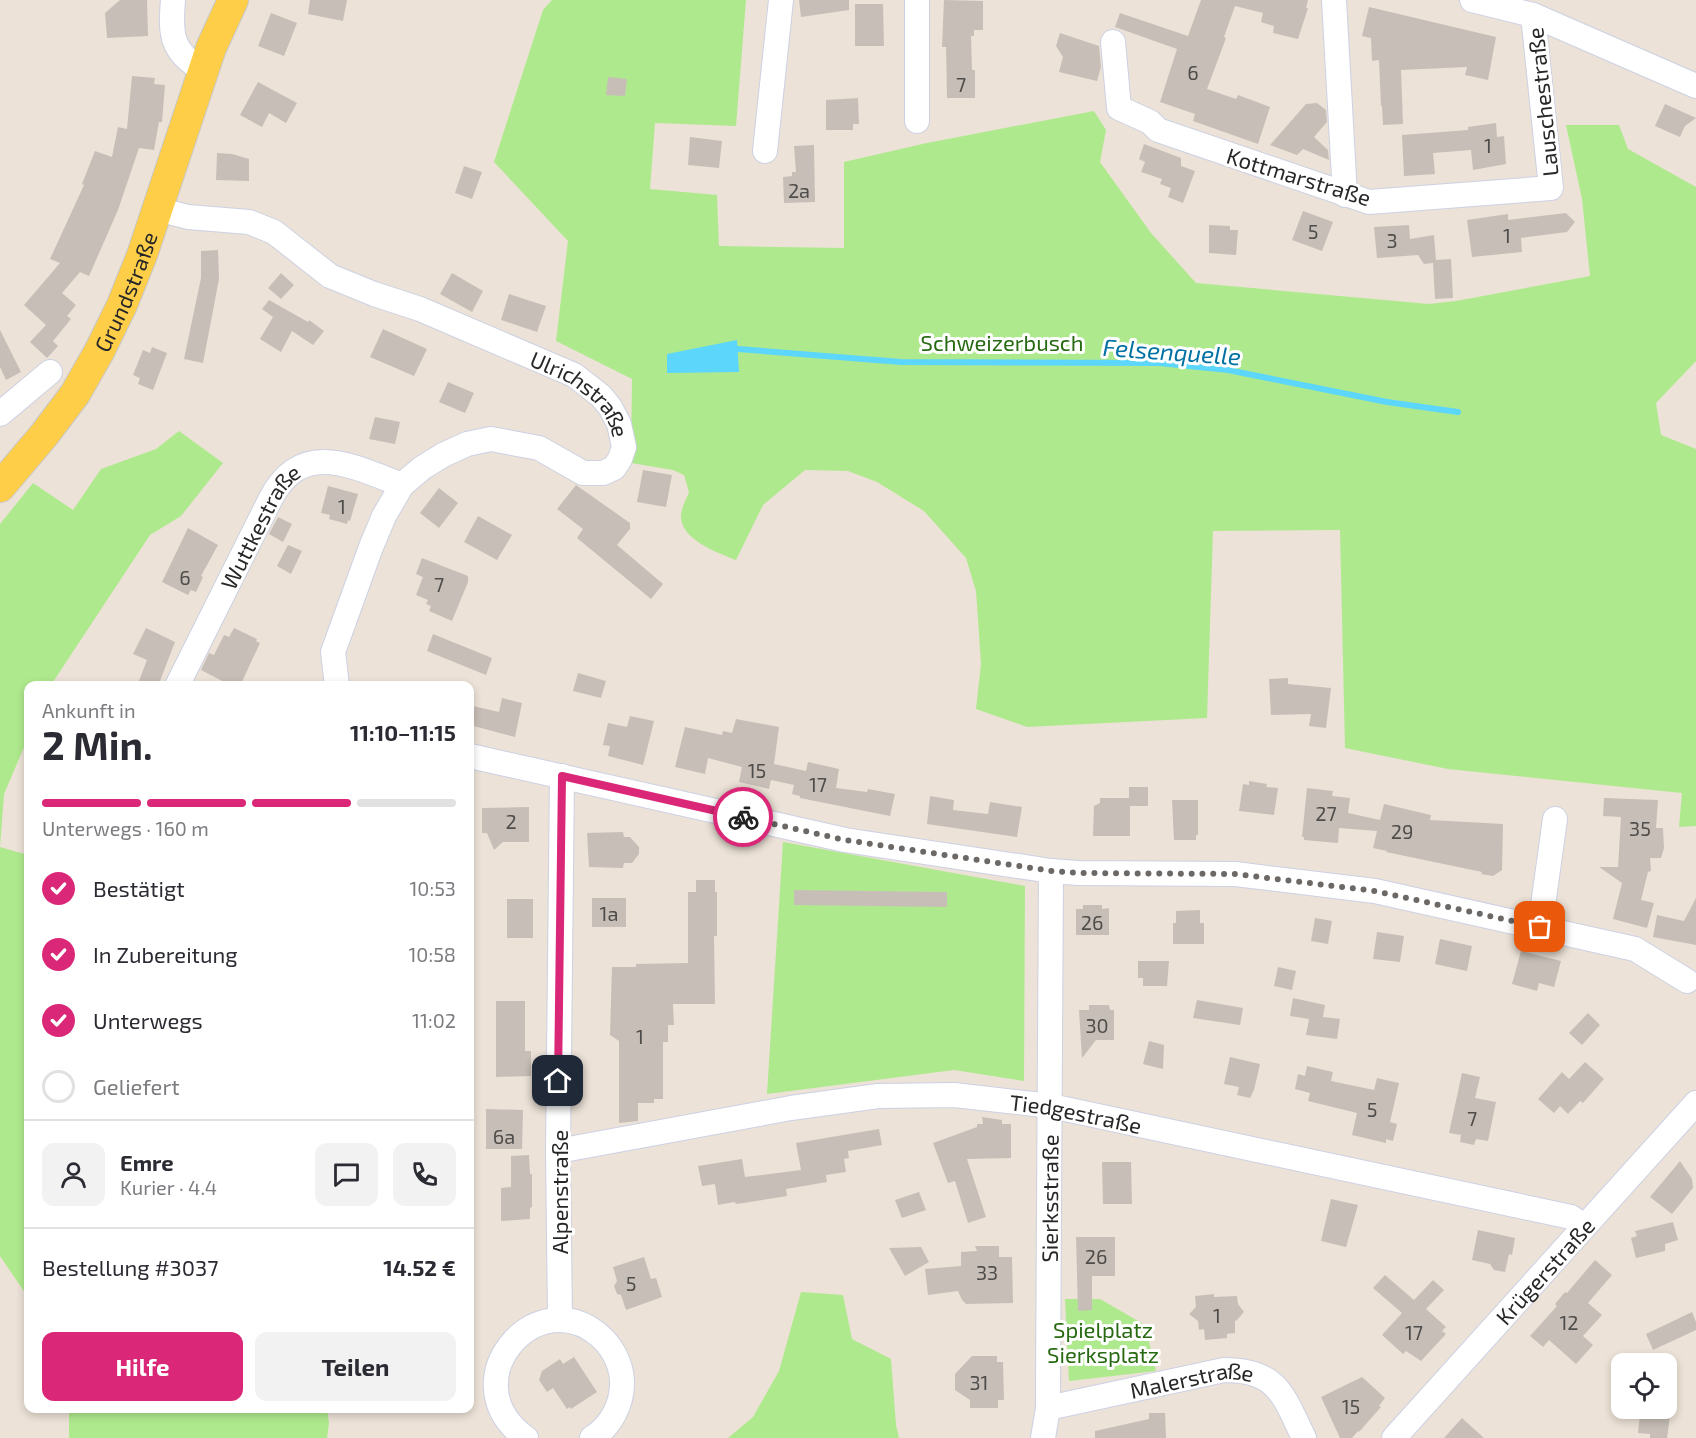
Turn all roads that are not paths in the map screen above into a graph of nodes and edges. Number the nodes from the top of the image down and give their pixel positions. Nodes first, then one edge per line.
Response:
1 (173, 0) edge
2 (233, 0) edge
3 (781, 0) edge
4 (917, 0) edge
5 (1334, 0) edge
6 (1472, 0) edge
7 (1533, 15) junction
8 (1113, 42) dead end
9 (204, 71) junction
10 (1696, 86) edge
11 (917, 121) dead end
12 (765, 151) dead end
13 (1551, 188) joint
14 (1345, 195) junction
15 (157, 209) junction
16 (50, 372) dead end
17 (0, 414) edge
18 (402, 485) junction
19 (0, 487) edge
20 (179, 681) edge
21 (336, 681) edge
22 (474, 757) edge
23 (562, 776) junction
24 (1555, 819) dead end
25 (1052, 871) junction
26 (1540, 927) junction
27 (1687, 981) dead end
28 (1696, 1103) edge
29 (1051, 1106) junction
30 (558, 1151) junction
31 (1584, 1226) junction
32 (560, 1320) junction
33 (1048, 1408) junction
34 (525, 1438) edge
35 (592, 1438) edge
36 (1043, 1438) edge
37 (1304, 1438) edge
38 (1394, 1438) edge

1 - 9 street
2 - 9 main road, Grundstraße
3 - 12 street
4 - 11 street
5 - 14 street
6 - 7 street
7 - 10 street
7 - 13 street, Lauschestraße
8 - 14 street, Kottmarstraße
9 - 15 main road, Grundstraße
13 - 14 street, Kottmarstraße
15 - 18 street, Ulrichstraße
15 - 19 main road, Grundstraße
16 - 17 street
18 - 20 street, Wuttkestraße
18 - 21 street, Ulrichstraße
22 - 23 street
23 - 25 street
23 - 30 street, Alpenstraße
24 - 26 street
25 - 26 street
25 - 29 street, Sierksstraße
26 - 27 street
28 - 31 street, Krügerstraße
29 - 30 street, Tiedgestraße
29 - 31 street, Tiedgestraße
29 - 33 street, Sierksstraße
30 - 32 street, Alpenstraße
31 - 38 street, Krügerstraße
32 - 34 street
32 - 35 street
33 - 36 street, Sierksstraße
33 - 37 street, Malerstraße

